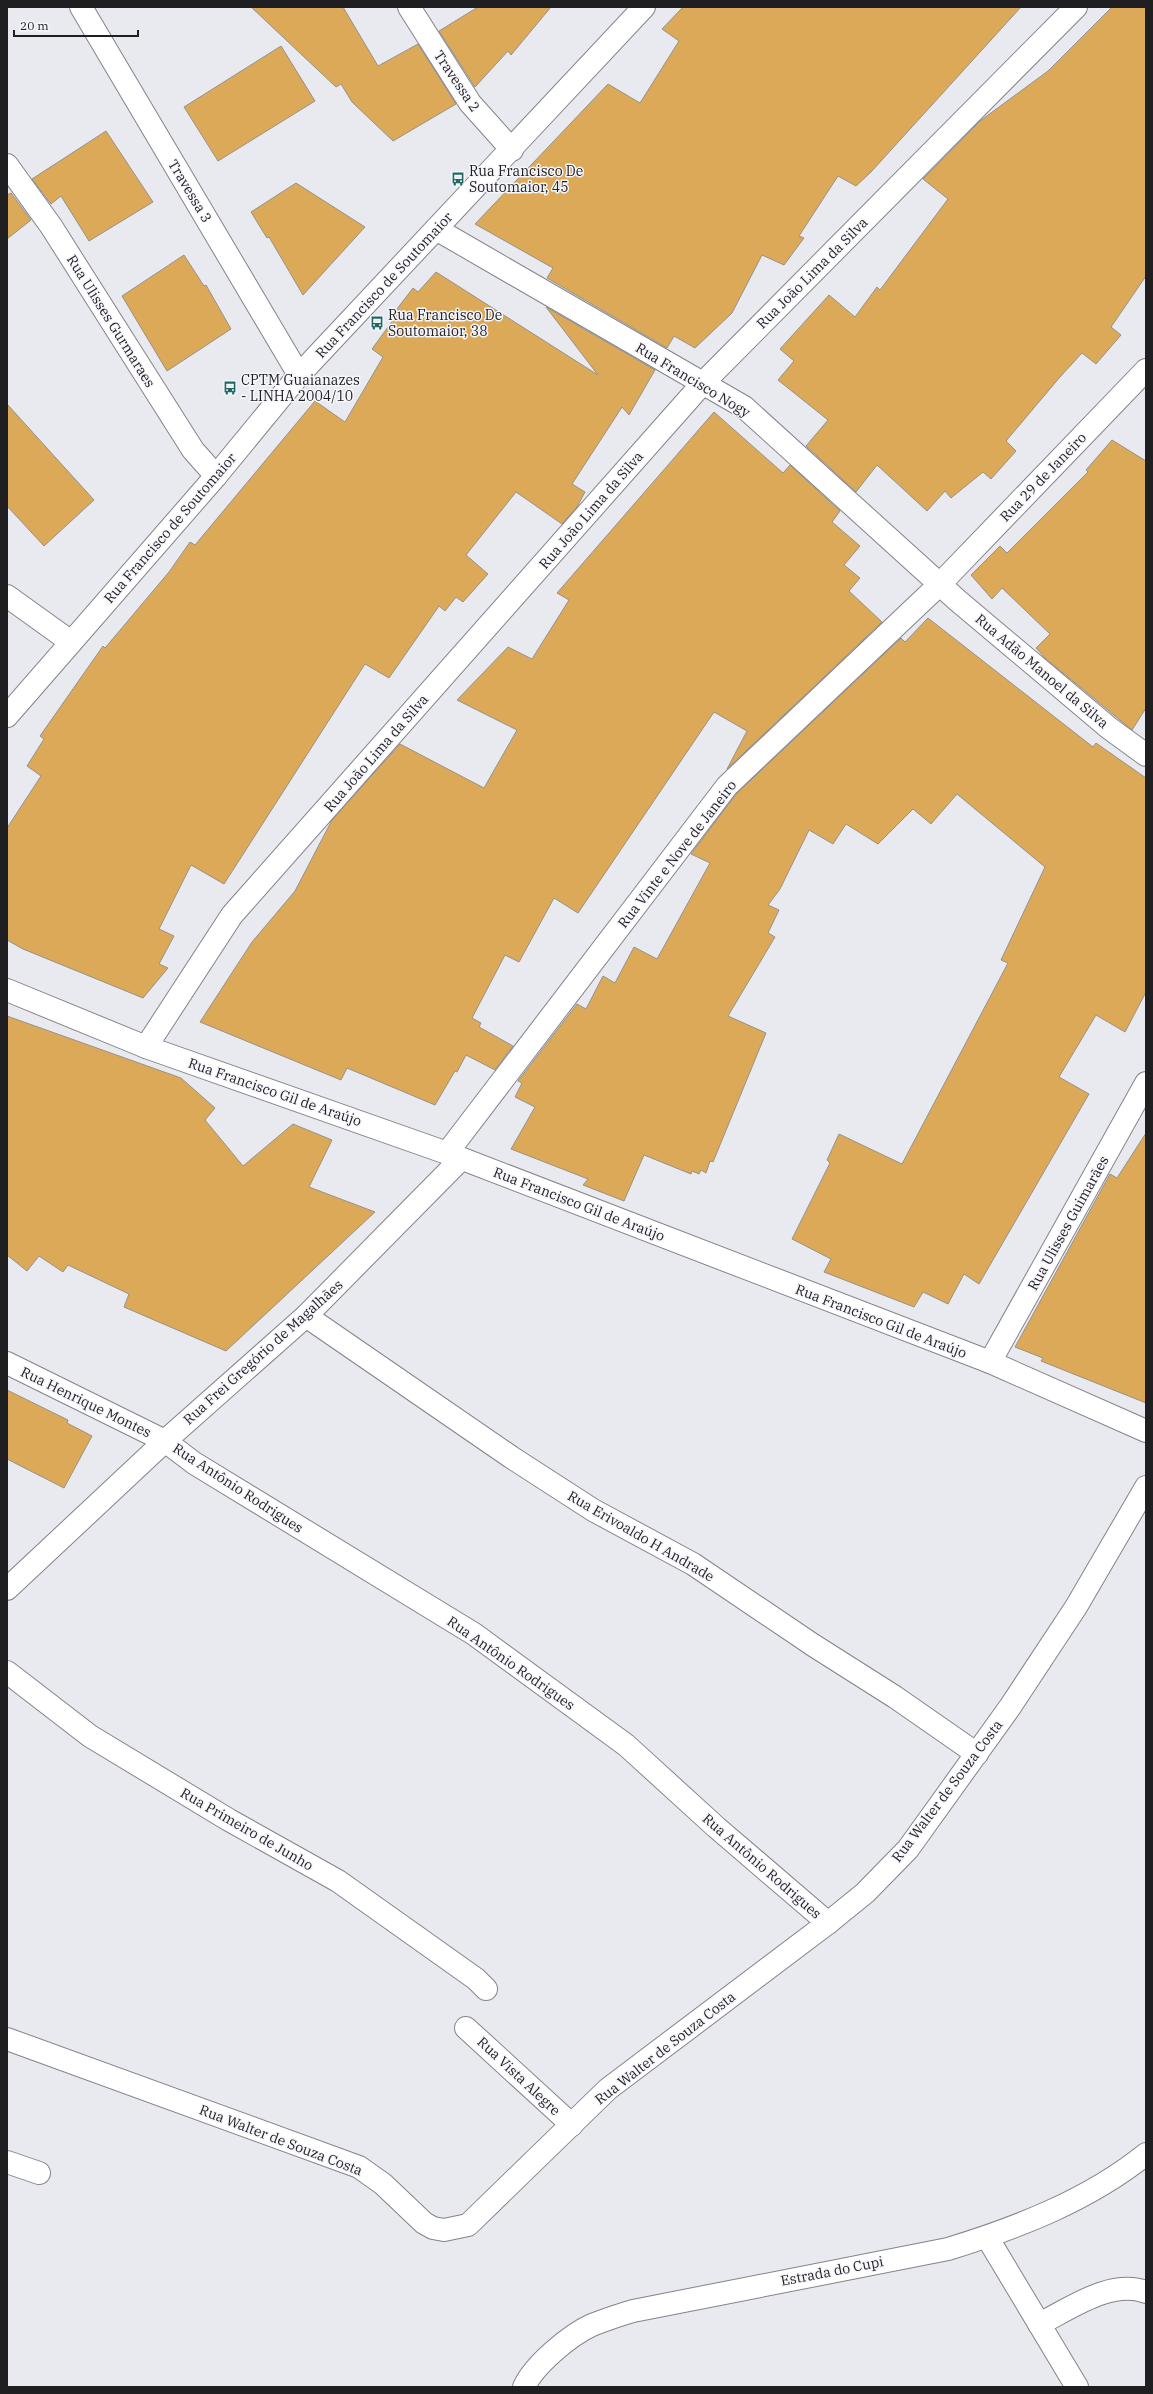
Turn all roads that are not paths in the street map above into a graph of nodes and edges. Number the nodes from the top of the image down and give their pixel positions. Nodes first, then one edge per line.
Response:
1 (81, 7) edge
2 (409, 7) edge
3 (644, 7) edge
4 (1076, 7) edge
5 (512, 150) junction
6 (7, 165) edge
7 (436, 229) junction
8 (1146, 370) edge
9 (299, 375) junction
10 (703, 383) junction
11 (216, 476) junction
12 (940, 584) junction
13 (7, 596) edge
14 (71, 642) junction
15 (7, 716) edge
16 (1146, 755) edge
17 (7, 990) edge
18 (146, 1047) junction
19 (1146, 1083) edge
20 (454, 1156) junction
21 (306, 1316) junction
22 (990, 1362) junction
23 (7, 1363) edge
24 (1146, 1431) edge
25 (165, 1441) junction
26 (1146, 1487) edge
27 (7, 1589) edge
28 (7, 1672) edge
29 (977, 1754) junction
30 (828, 1923) junction
31 (486, 1989) dead end
32 (466, 2028) dead end
33 (7, 2039) edge
34 (572, 2125) junction
35 (1146, 2154) edge
36 (7, 2162) edge
37 (39, 2173) dead end
38 (987, 2237) junction
39 (1146, 2292) edge
40 (1039, 2324) junction
41 (524, 2387) edge
42 (1077, 2387) edge

1 - 9 street, Travessa 3
2 - 5 street, Travessa 2
3 - 5 street, Rua Francisco de Soutomaior
4 - 10 street, Rua João Lima da Silva
5 - 7 street, Rua Francisco de Soutomaior
6 - 11 street, Rua Ulisses Gurmaraes
7 - 9 street, Rua Francisco de Soutomaior
7 - 10 street, Rua Francisco Nogy
8 - 12 street, Rua 29 de Janeiro
9 - 11 street, Rua Francisco de Soutomaior
10 - 12 street, Rua Francisco Nogy
10 - 18 street, Rua João Lima da Silva
11 - 14 street, Rua Francisco de Soutomaior
12 - 16 street, Rua Adão Manoel da Silva
12 - 20 street, Rua Vinte e Nove de Janeiro
13 - 14 street
14 - 15 street, Rua Francisco de Soutomaior
17 - 18 street, Rua Francisco Gil de Araújo
18 - 20 street, Rua Francisco Gil de Araújo
19 - 22 street, Rua Ulisses Guimarães
20 - 21 street, Rua Frei Gregório de Magalhães
20 - 22 street, Rua Francisco Gil de Araújo
21 - 25 street, Rua Frei Gregório de Magalhães
21 - 29 street, Rua Erivoaldo H Andrade
22 - 24 street, Rua Francisco Gil de Araújo
23 - 25 street, Rua Henrique Montes
25 - 27 street, Rua Frei Gregório de Magalhães
25 - 30 street, Rua Antônio Rodrigues
26 - 29 street, Rua Walter de Souza Costa
28 - 31 street, Rua Primeiro de Junho
29 - 30 street, Rua Walter de Souza Costa
30 - 34 street, Rua Walter de Souza Costa
32 - 34 street, Rua Vista Alegre
33 - 34 street, Rua Walter de Souza Costa
35 - 38 street, Estrada do Cupi
36 - 37 street
38 - 40 street
38 - 41 street, Estrada do Cupi
39 - 40 street
40 - 42 street

